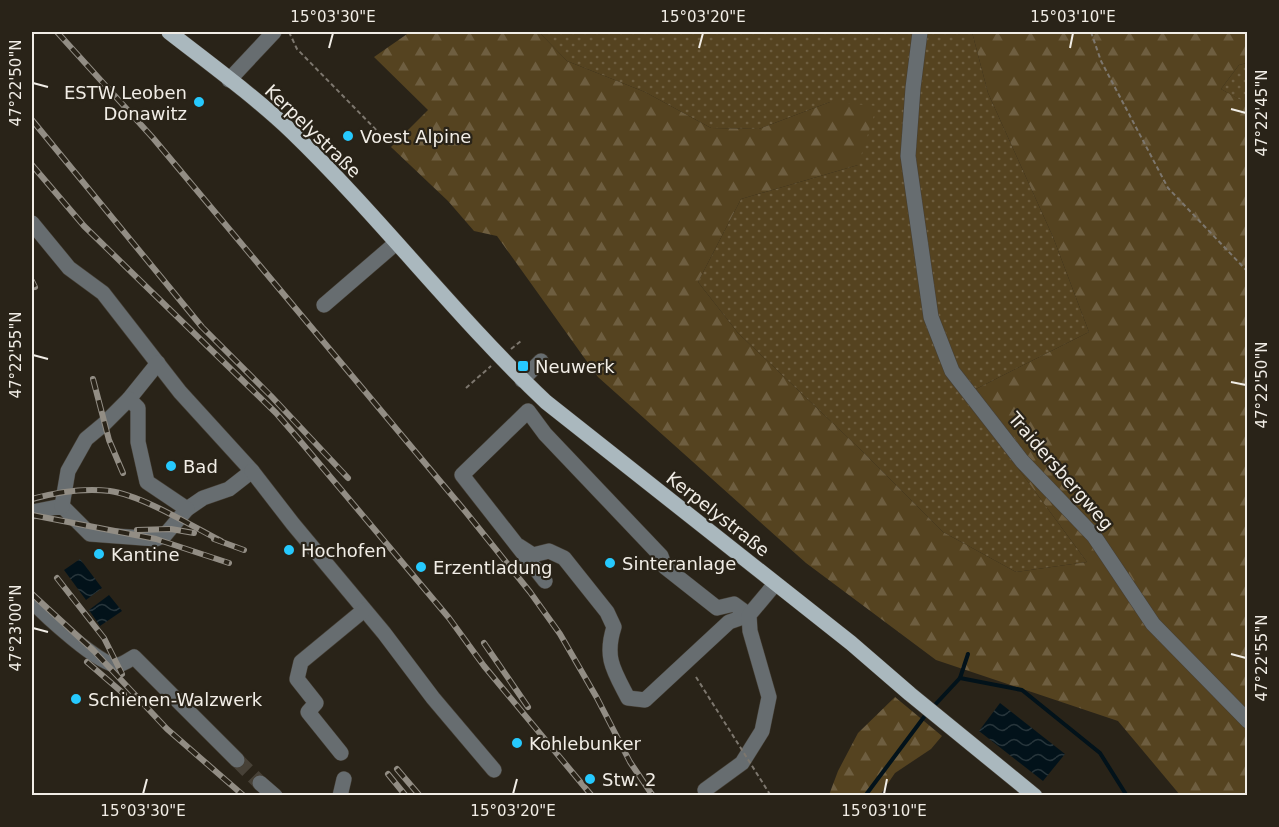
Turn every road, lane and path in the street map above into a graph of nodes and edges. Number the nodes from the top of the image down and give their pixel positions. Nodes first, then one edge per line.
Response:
1 (169, 32) edge
2 (274, 32) edge
3 (289, 32) edge
4 (920, 32) edge
5 (1090, 32) edge
6 (230, 80) junction
7 (388, 143) dead end
8 (32, 223) edge
9 (396, 243) junction
10 (1248, 272) edge
11 (324, 305) dead end
12 (541, 361) dead end
13 (158, 363) junction
14 (522, 380) junction
15 (129, 399) junction
16 (252, 471) junction
17 (62, 506) junction
18 (187, 509) junction
19 (32, 512) edge
20 (519, 546) junction
21 (545, 581) dead end
22 (775, 584) junction
23 (32, 601) edge
24 (364, 609) junction
25 (749, 615) junction
26 (696, 677) dead end
27 (1248, 721) edge
28 (341, 753) dead end
29 (237, 760) tunnel mouth
30 (494, 770) dead end
31 (344, 779) dead end
32 (260, 783) tunnel mouth
33 (705, 790) dead end
34 (275, 795) edge
35 (340, 795) edge
36 (771, 795) edge
37 (1035, 795) edge

1 - 6 main road, Kerpelystraße
2 - 6 street
3 - 7 path
4 - 27 street, Traidersbergweg
5 - 10 path
6 - 9 main road, Kerpelystraße
8 - 13 street
9 - 11 street
9 - 14 main road, Kerpelystraße
12 - 14 street
13 - 15 street
13 - 16 street
14 - 22 main road, Kerpelystraße
15 - 17 street
15 - 18 street
16 - 18 street
16 - 24 street
17 - 18 street
17 - 19 street
20 - 21 street
20 - 25 street
20 - 25 street
22 - 25 street
22 - 37 main road, Kerpelystraße
23 - 29 street
24 - 28 street
24 - 30 street
25 - 33 street
26 - 36 path, bridge
31 - 35 street
32 - 34 street

